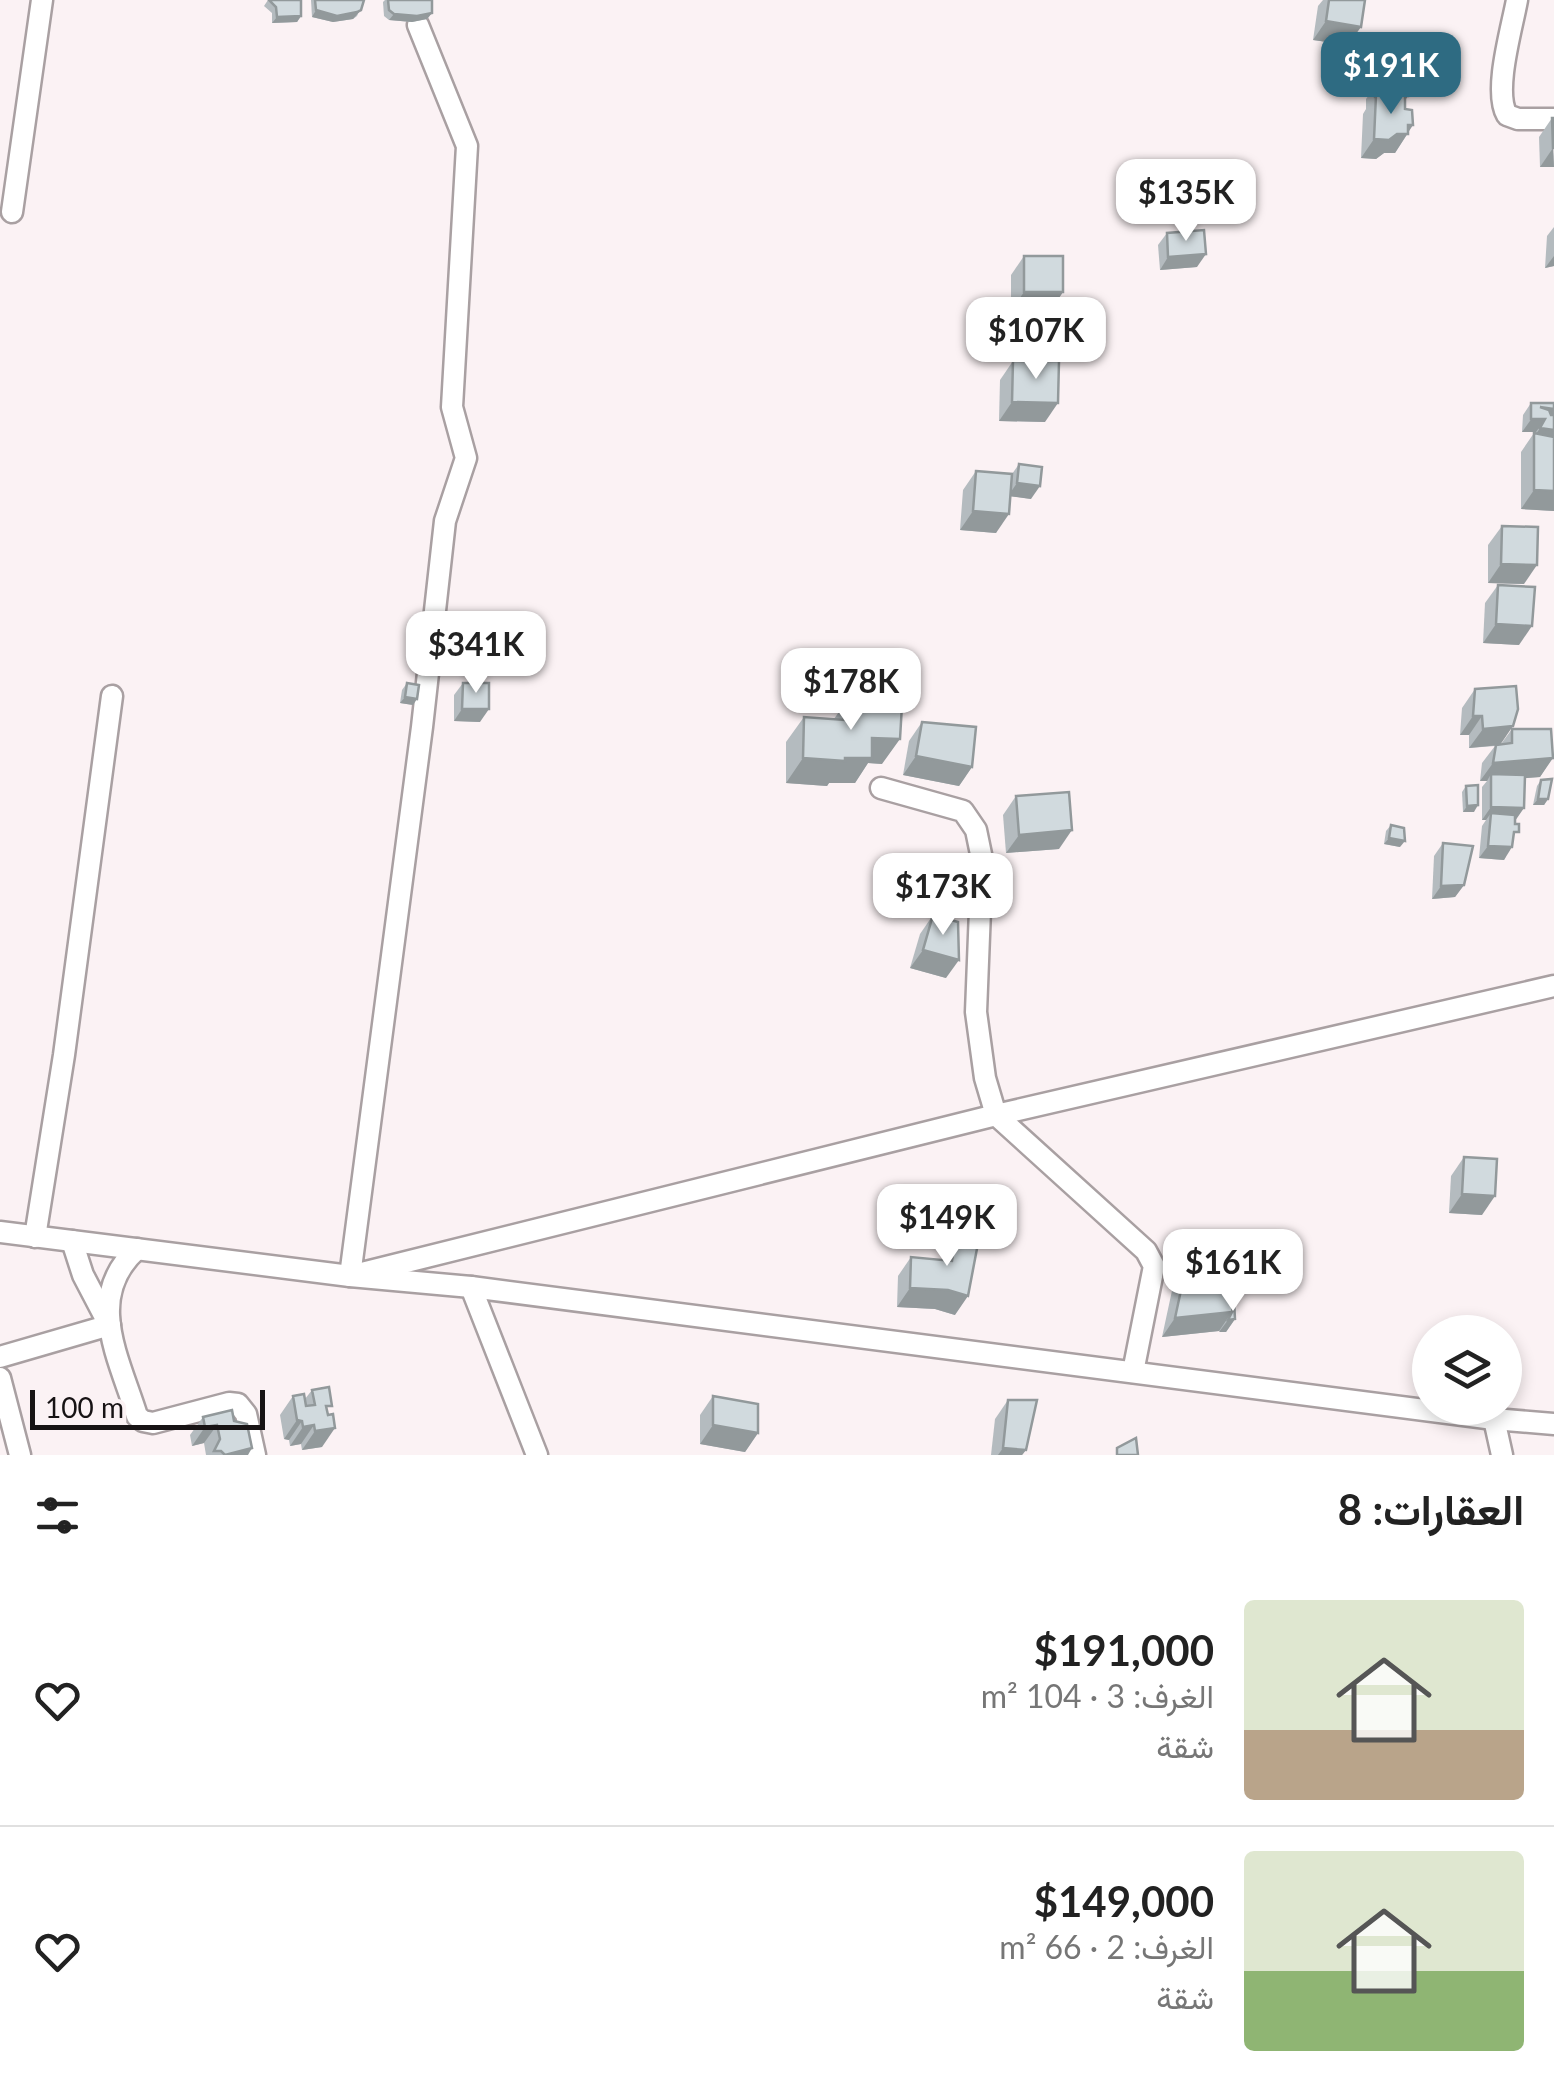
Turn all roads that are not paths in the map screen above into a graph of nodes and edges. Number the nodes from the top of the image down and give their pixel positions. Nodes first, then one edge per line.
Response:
1 (42, 0) edge
2 (1517, 0) edge
3 (418, 24) edge
4 (1554, 119) edge
5 (12, 212) dead end
6 (112, 696) dead end
7 (881, 788) dead end
8 (1554, 986) edge
9 (996, 1115) junction
10 (0, 1232) edge
11 (36, 1237) junction
12 (72, 1241) junction
13 (138, 1249) junction
14 (350, 1276) junction
15 (471, 1287) junction
16 (110, 1325) junction
17 (0, 1357) edge
18 (1133, 1372) junction
19 (0, 1378) edge
20 (1412, 1408) edge
21 (1522, 1421) edge
22 (1554, 1424) edge
23 (1495, 1425) edge
24 (20, 1455) edge
25 (255, 1455) edge
26 (537, 1455) edge
27 (1502, 1455) edge

1 - 5 street
2 - 4 street
3 - 14 street
6 - 11 street
7 - 9 street
8 - 9 street
9 - 14 street
9 - 18 street
10 - 11 street
11 - 12 street
12 - 13 street
12 - 16 street
13 - 14 street
13 - 16 street
14 - 15 street
15 - 18 street
15 - 26 street
16 - 17 street
16 - 25 street
18 - 20 street
19 - 24 street
21 - 22 street
23 - 27 street

